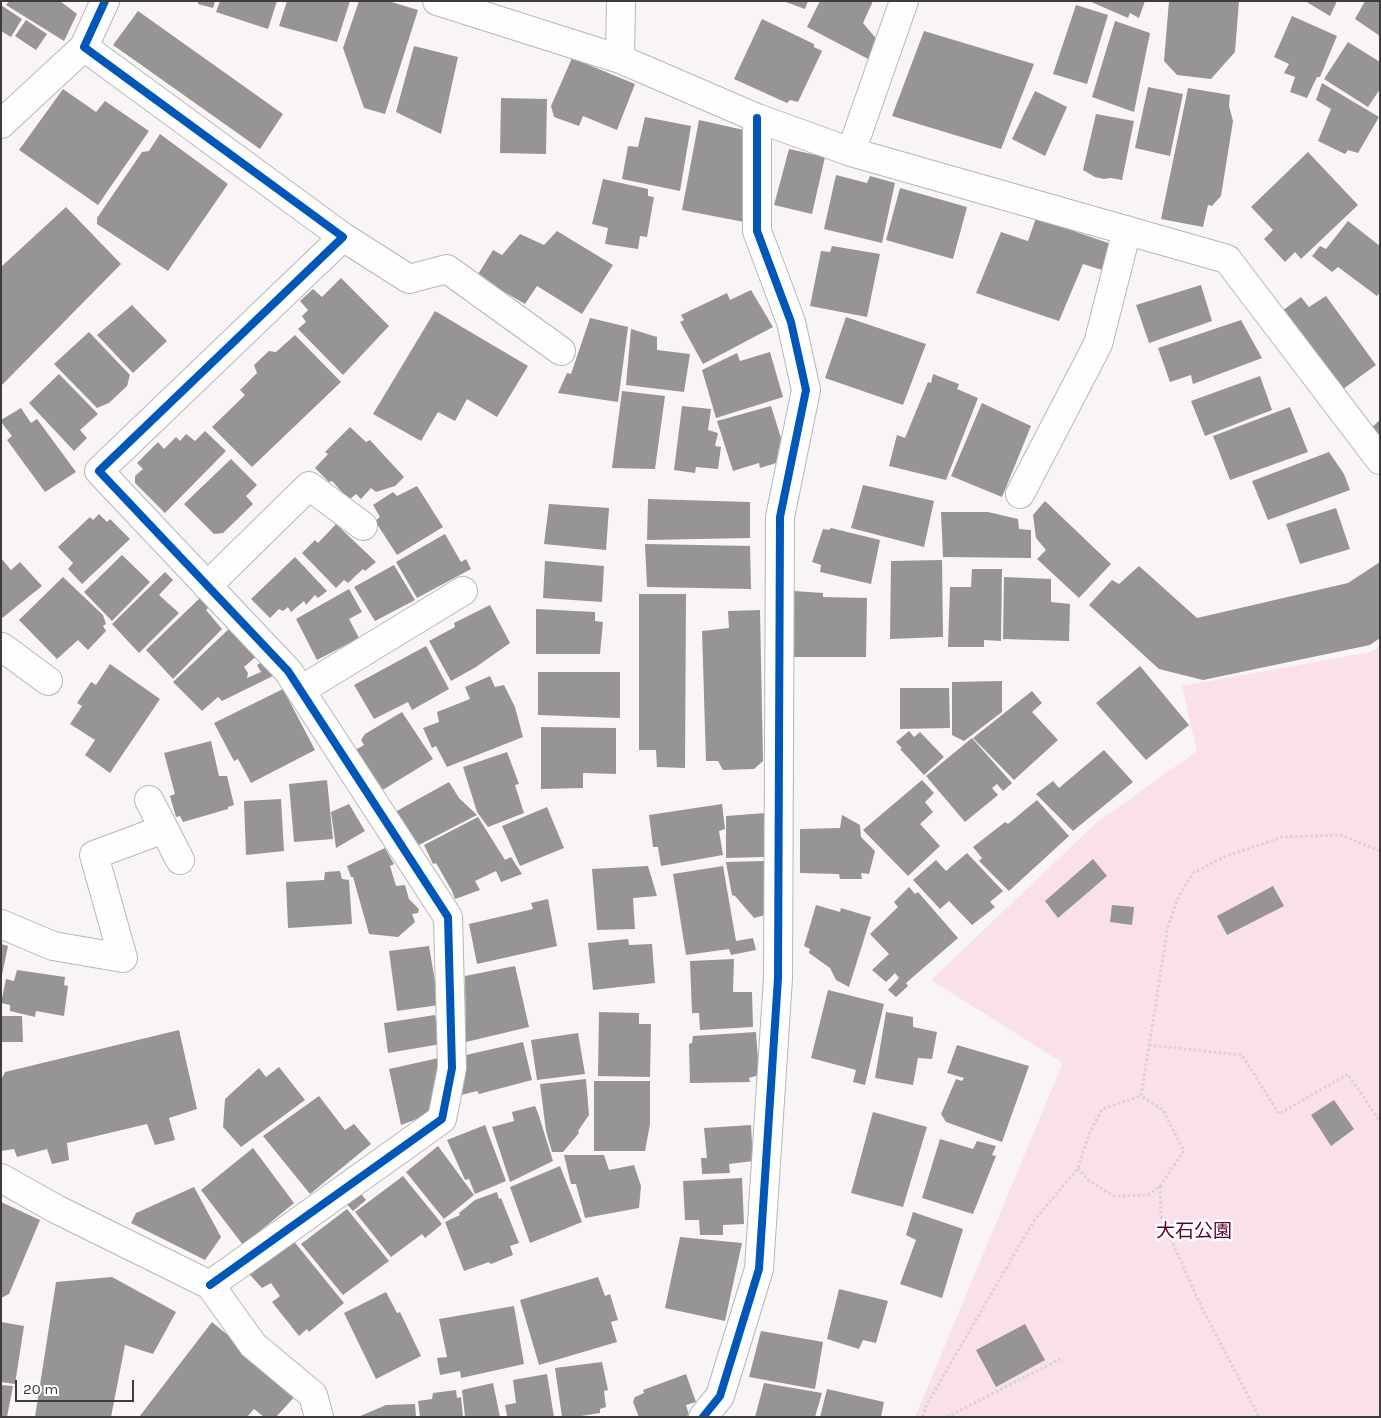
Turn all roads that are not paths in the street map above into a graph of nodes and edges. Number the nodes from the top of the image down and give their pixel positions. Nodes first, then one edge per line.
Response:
1 (105, 1) edge
2 (437, 1) edge
3 (621, 1) edge
4 (904, 1) edge
5 (84, 47) junction
6 (620, 59) junction
7 (757, 118) junction
8 (1, 124) edge
9 (851, 152) junction
10 (1128, 230) junction
11 (343, 238) junction
12 (561, 350) dead end
13 (1380, 460) edge
14 (1020, 494) dead end
15 (363, 526) dead end
16 (207, 586) junction
17 (463, 591) dead end
18 (1, 648) edge
19 (48, 681) dead end
20 (301, 690) junction
21 (148, 800) dead end
22 (164, 829) junction
23 (180, 860) dead end
24 (1, 924) edge
25 (1, 1178) edge
26 (210, 1285) junction
27 (319, 1417) edge
28 (703, 1417) edge

1 - 5 street
2 - 6 street
3 - 6 street
4 - 9 street
5 - 8 street
5 - 11 street
6 - 7 street
7 - 9 street
7 - 28 street
9 - 10 street
10 - 13 street
10 - 14 street
11 - 12 street
11 - 16 street
15 - 16 street
16 - 20 street
17 - 20 street
18 - 19 street
20 - 26 street
21 - 22 street
22 - 23 street
22 - 24 street
25 - 26 street
26 - 27 street

